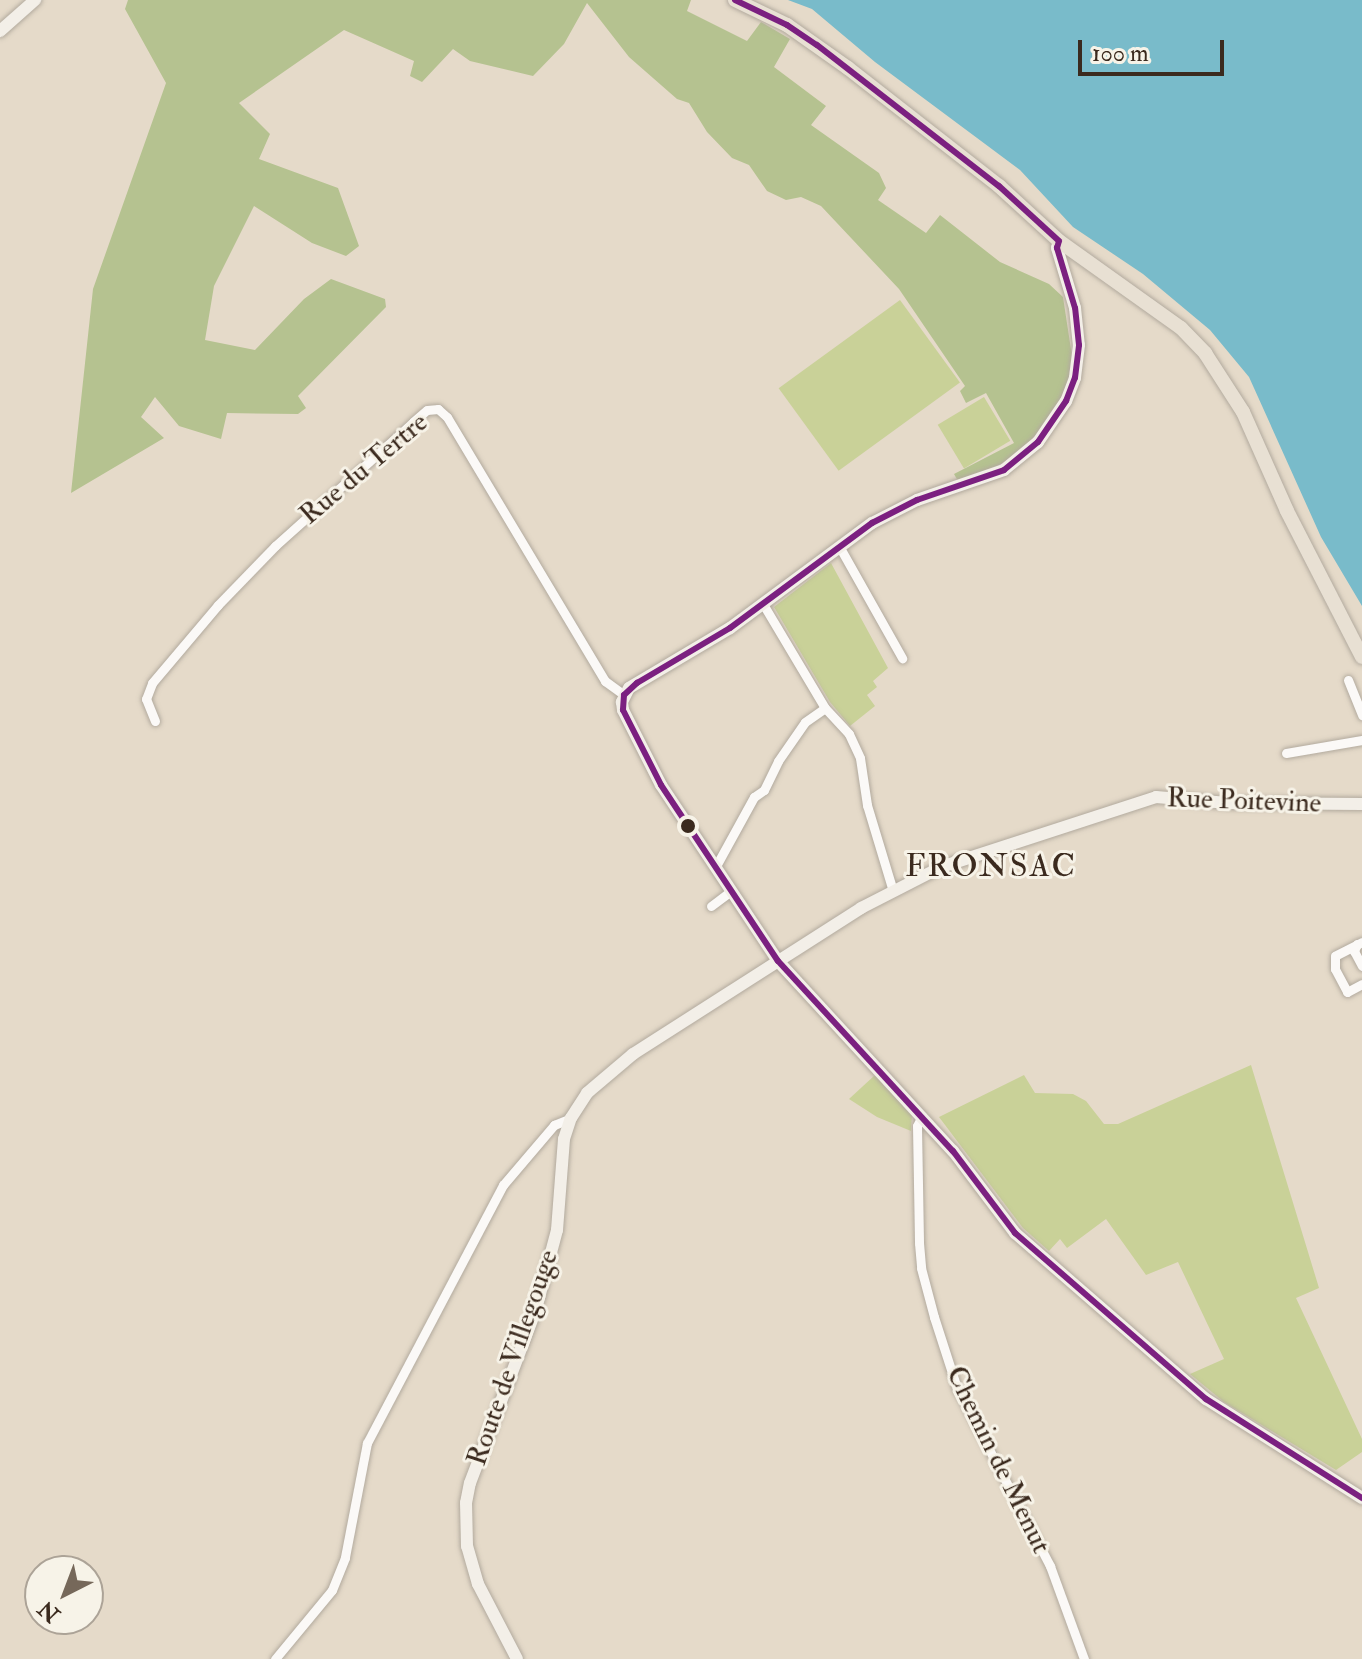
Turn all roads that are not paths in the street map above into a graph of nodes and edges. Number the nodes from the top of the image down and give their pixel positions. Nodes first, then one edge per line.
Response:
1 (35, 0) edge
2 (735, 0) edge
3 (0, 31) edge
4 (1059, 241) junction
5 (839, 546) junction
6 (763, 604) junction
7 (1362, 657) edge
8 (902, 658) dead end
9 (1348, 680) dead end
10 (624, 695) junction
11 (825, 708) junction
12 (1362, 715) edge
13 (155, 721) dead end
14 (1362, 740) edge
15 (1286, 753) dead end
16 (1362, 804) edge
17 (716, 866) junction
18 (732, 890) junction
19 (893, 891) junction
20 (711, 906) dead end
21 (1360, 943) edge
22 (778, 961) junction
23 (1362, 966) edge
24 (1362, 984) edge
25 (922, 1116) junction
26 (571, 1118) junction
27 (1362, 1498) edge
28 (275, 1659) edge
29 (517, 1659) edge
30 (1084, 1659) edge

1 - 3 street
2 - 4 main road
4 - 5 street
4 - 7 main road
5 - 6 street
5 - 8 street
6 - 10 street
6 - 11 street
9 - 12 street
10 - 13 street, Rue du Tertre
10 - 17 street
11 - 17 street
11 - 19 street
14 - 15 street
16 - 19 street, Rue Poitevine
17 - 18 street
18 - 20 street
18 - 22 street
19 - 22 street, Rue Poitevine
21 - 23 street
21 - 24 street
22 - 25 street
22 - 26 street, Route de Villegouge
25 - 27 street
25 - 30 street, Chemin de Menut
26 - 28 street
26 - 29 street, Route de Villegouge

